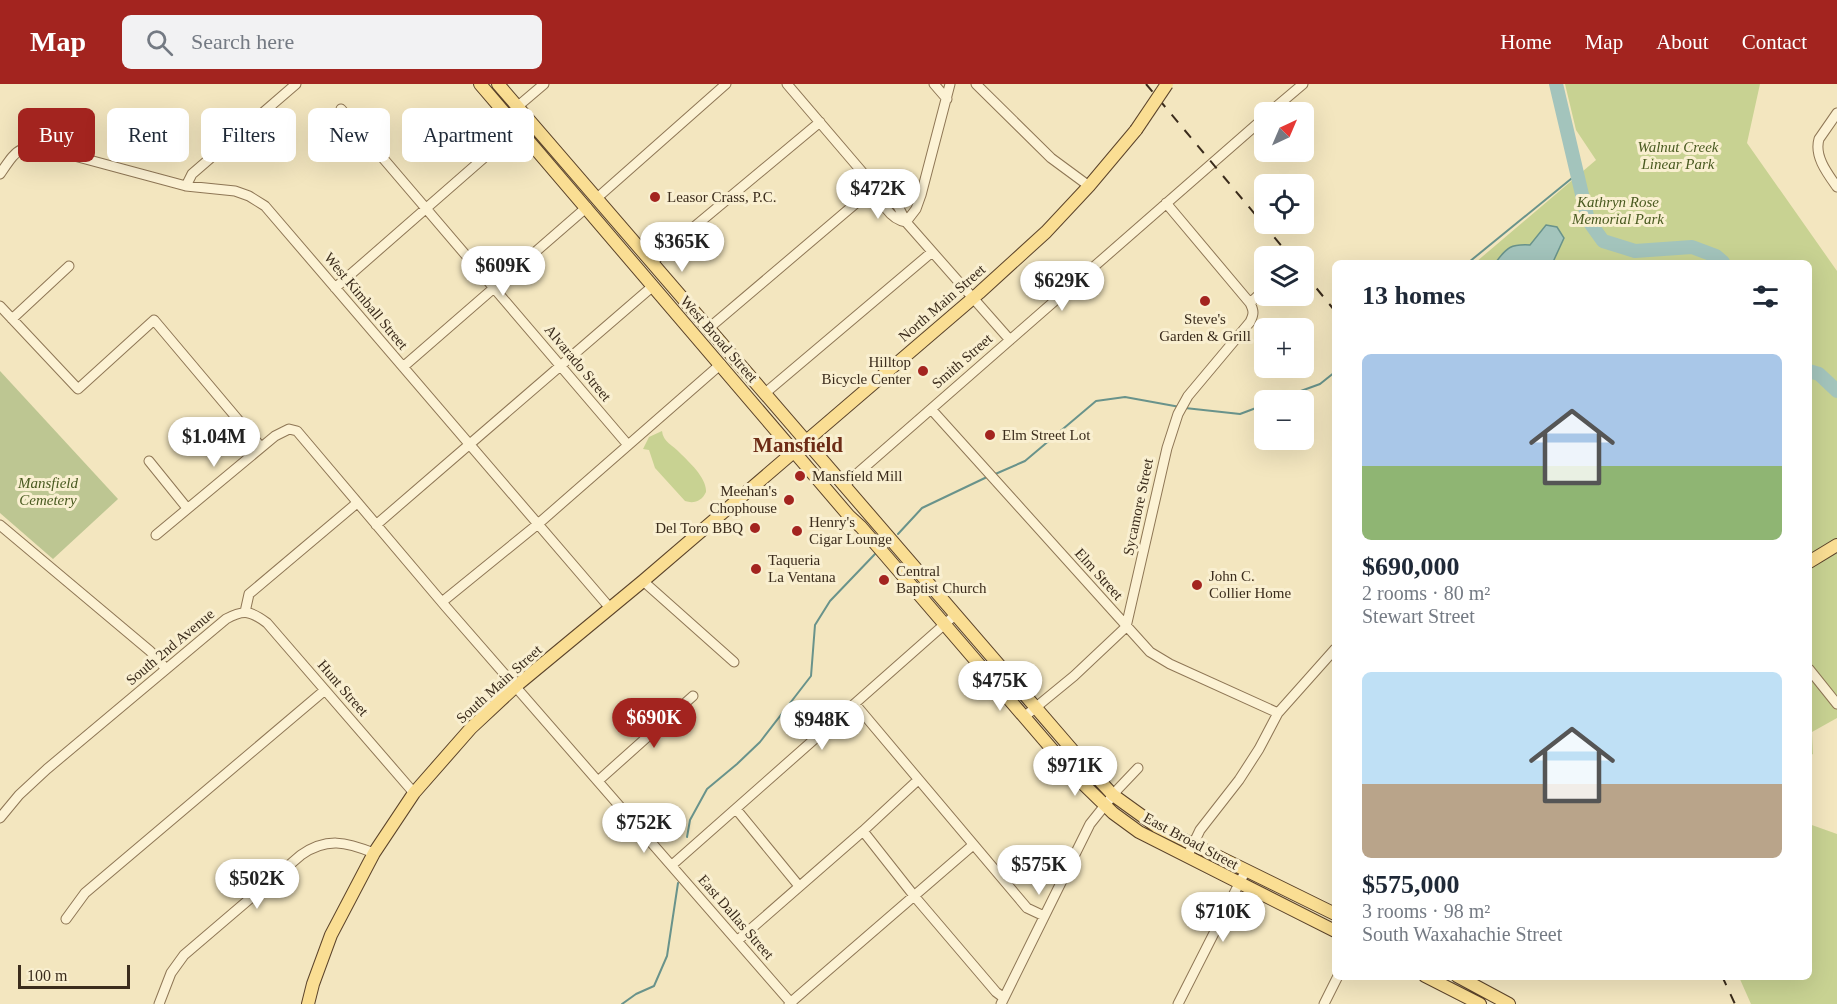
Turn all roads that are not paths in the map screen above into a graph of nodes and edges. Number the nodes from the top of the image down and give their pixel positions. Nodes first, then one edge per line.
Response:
1 (296, 84) edge
2 (480, 84) edge
3 (498, 84) edge
4 (544, 84) edge
5 (726, 84) edge
6 (787, 84) edge
7 (933, 84) edge
8 (950, 84) edge
9 (976, 84) edge
10 (1167, 84) edge
11 (1303, 84) edge
12 (947, 99) junction
13 (1282, 102) edge
14 (508, 108) edge
15 (510, 108) edge
16 (516, 108) edge
17 (1837, 113) edge
18 (820, 122) junction
19 (1254, 127) edge
20 (534, 134) edge
21 (534, 146) edge
22 (387, 162) edge
23 (479, 162) edge
24 (0, 174) edge
25 (186, 186) junction
26 (1089, 186) junction
27 (876, 187) junction
28 (1837, 187) edge
29 (597, 198) junction
30 (1166, 203) junction
31 (587, 207) junction
32 (426, 208) junction
33 (906, 222) junction
34 (932, 252) junction
35 (652, 262) junction
36 (69, 266) dead end
37 (653, 286) junction
38 (335, 288) junction
39 (494, 288) junction
40 (972, 298) junction
41 (1254, 299) edge
42 (1250, 303) junction
43 (0, 306) edge
44 (12, 319) junction
45 (709, 328) junction
46 (1010, 340) junction
47 (731, 355) junction
48 (721, 364) junction
49 (561, 366) junction
50 (403, 367) junction
51 (764, 394) junction
52 (931, 409) junction
53 (805, 441) junction
54 (470, 443) junction
55 (628, 445) junction
56 (261, 447) junction
57 (794, 450) junction
58 (149, 461) dead end
59 (843, 486) junction
60 (357, 502) junction
61 (187, 508) junction
62 (871, 519) junction
63 (538, 524) junction
64 (0, 525) edge
65 (376, 525) junction
66 (861, 527) junction
67 (156, 535) dead end
68 (1837, 544) edge
69 (907, 560) junction
70 (1812, 560) edge
71 (897, 568) junction
72 (643, 581) junction
73 (442, 602) junction
74 (610, 608) junction
75 (245, 612) junction
76 (955, 615) junction
77 (944, 624) junction
78 (1126, 627) junction
79 (1332, 652) edge
80 (734, 662) dead end
81 (166, 669) junction
82 (1812, 673) edge
83 (516, 686) junction
84 (325, 690) junction
85 (693, 696) dead end
86 (855, 704) junction
87 (1837, 704) edge
88 (1035, 707) junction
89 (1278, 713) junction
90 (1024, 717) junction
91 (1138, 768) dead end
92 (918, 780) junction
93 (598, 781) junction
94 (414, 793) junction
95 (1109, 800) junction
96 (736, 809) junction
97 (0, 818) edge
98 (862, 831) junction
99 (1193, 844) junction
100 (973, 845) junction
101 (374, 853) junction
102 (1187, 857) junction
103 (672, 865) junction
104 (1246, 870) junction
105 (1239, 883) junction
106 (799, 886) junction
107 (915, 897) junction
108 (1332, 913) edge
109 (1044, 916) junction
110 (66, 919) dead end
111 (1332, 930) edge
112 (737, 940) junction
113 (1336, 980) edge
114 (1433, 980) edge
115 (1463, 980) edge
116 (1472, 985) junction
117 (1466, 997) junction
118 (1003, 1001) edge
119 (790, 1003) edge
120 (159, 1004) edge
121 (308, 1004) edge
122 (1178, 1004) edge
123 (1324, 1004) edge
124 (1480, 1004) edge
125 (1509, 1004) edge

1 - 25 street
2 - 14 main road, West Broad Street
3 - 15 main road, West Broad Street
4 - 16 street
5 - 29 street
6 - 18 street
7 - 12 street
8 - 12 street
9 - 26 street
10 - 26 main road, North Main Street, bridge
11 - 13 street
12 - 33 street
17 - 28 street
18 - 27 street
18 - 35 street
19 - 30 street, Smith Street
20 - 29 main road, West Broad Street
21 - 31 main road, West Broad Street
22 - 32 street, Alvarado Street
23 - 32 street
24 - 25 street, West Kimball Street
25 - 38 street, West Kimball Street
26 - 40 main road, North Main Street
27 - 33 street
27 - 45 street
29 - 31 main road
29 - 35 main road, West Broad Street
30 - 42 street
30 - 46 street, Smith Street
31 - 37 main road, West Broad Street
31 - 39 street
32 - 38 street
32 - 39 street, Alvarado Street
33 - 34 street
34 - 40 street
34 - 51 street
35 - 45 main road, West Broad Street
36 - 44 street
37 - 48 main road, West Broad Street
37 - 49 street
38 - 50 street, West Kimball Street
39 - 49 street, Alvarado Street
39 - 50 street
40 - 46 street
40 - 53 main road, North Main Street
41 - 42 street
42 - 78 street, Sycamore Street
43 - 44 street
44 - 56 street
45 - 47 main road, West Broad Street
46 - 52 street, Smith Street
47 - 48 main road
47 - 51 main road, West Broad Street
48 - 55 street
48 - 57 main road, West Broad Street
49 - 54 street
49 - 55 street, Alvarado Street
50 - 54 street, West Kimball Street
51 - 53 main road, West Broad Street
52 - 59 street, Smith Street
52 - 78 street, Elm Street
53 - 57 main road, North Main Street
53 - 59 main road, East Broad Street
54 - 63 street, West Kimball Street
54 - 65 street
55 - 63 street
56 - 60 street, East Dallas Street
56 - 61 street
57 - 66 main road, East Broad Street
57 - 72 main road, South Main Street
58 - 61 street
59 - 62 main road, East Broad Street
60 - 65 street, East Dallas Street
60 - 75 street
61 - 67 street
62 - 66 main road
62 - 69 main road, East Broad Street
63 - 73 street
63 - 74 street, West Kimball Street
64 - 81 street
65 - 73 street, East Dallas Street
66 - 71 main road, East Broad Street
68 - 70 main road
69 - 71 main road
69 - 76 main road, East Broad Street
71 - 77 main road, East Broad Street
72 - 74 main road, South Main Street
72 - 80 street
73 - 83 street, East Dallas Street
74 - 83 main road, South Main Street
75 - 81 street, South 2nd Avenue
75 - 84 street, Hunt Street
76 - 77 street
76 - 88 main road, East Broad Street
77 - 86 street
77 - 90 main road, East Broad Street
78 - 88 street
78 - 89 street, Elm Street
79 - 89 street
81 - 97 street, South 2nd Avenue
82 - 87 street
83 - 93 street, East Dallas Street
83 - 94 main road, South Main Street
84 - 94 street, Hunt Street
84 - 110 street
85 - 93 street
86 - 92 street
86 - 96 street
88 - 90 street
88 - 95 main road, East Broad Street
89 - 99 street
90 - 95 main road, East Broad Street
91 - 95 street
92 - 98 street
92 - 100 street
93 - 103 street, East Dallas Street
94 - 101 main road, South Main Street
95 - 99 main road, East Broad Street
95 - 102 main road, East Broad Street
95 - 109 street
96 - 103 street
96 - 106 street
98 - 106 street
98 - 107 street
99 - 102 street
99 - 104 main road, East Broad Street
100 - 107 street
100 - 109 street
101 - 120 street
101 - 121 main road, South Main Street
102 - 105 main road, East Broad Street
103 - 112 street, East Dallas Street
104 - 105 street
104 - 108 main road, East Broad Street
105 - 111 main road, East Broad Street
105 - 122 street
106 - 112 street
107 - 118 street
107 - 119 street
109 - 118 street
112 - 119 street, East Dallas Street
113 - 123 street
114 - 117 main road
115 - 116 main road
116 - 117 main road
116 - 125 main road
117 - 124 main road

